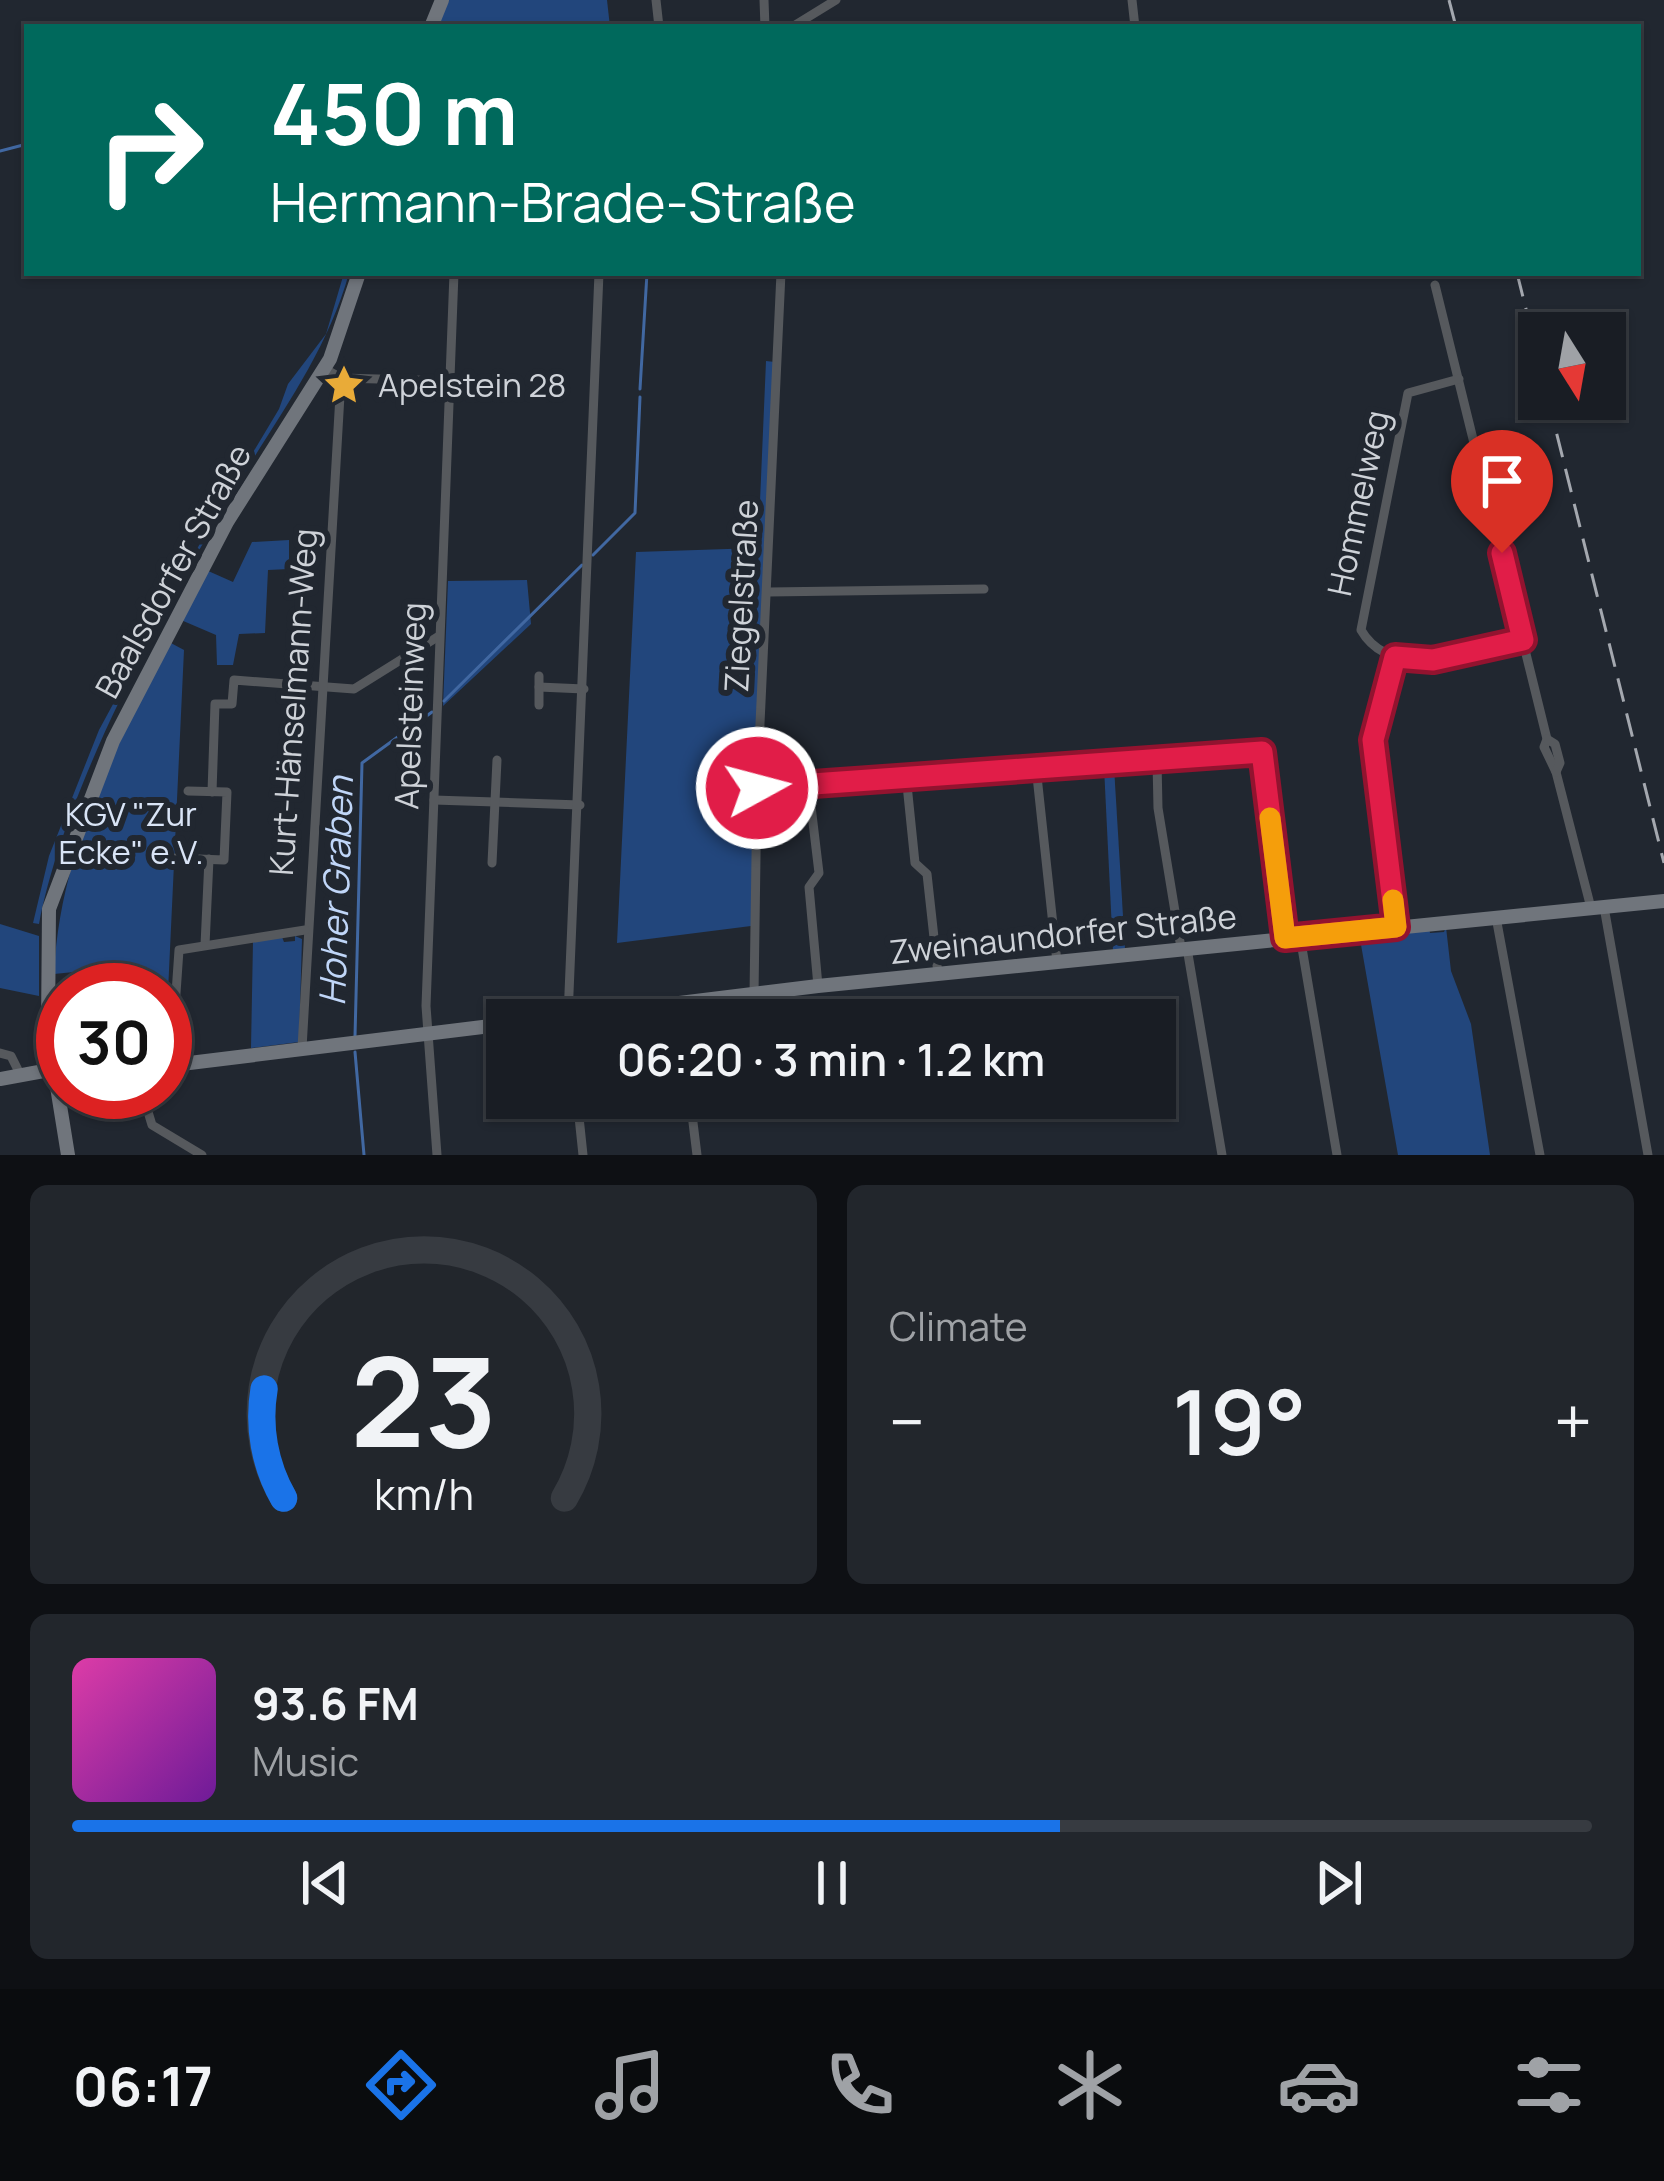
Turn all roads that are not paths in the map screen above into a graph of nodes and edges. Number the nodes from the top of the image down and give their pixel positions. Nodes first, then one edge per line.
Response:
1 (836, 0) edge
2 (797, 24) edge
3 (358, 276) edge
4 (454, 276) edge
5 (599, 276) edge
6 (781, 276) edge
7 (1436, 285) dead end
8 (325, 369) junction
9 (340, 378) junction
10 (1459, 379) junction
11 (451, 381) junction
12 (984, 590) dead end
13 (770, 592) junction
14 (439, 636) junction
15 (1523, 640) junction
16 (1395, 657) junction
17 (322, 686) junction
18 (584, 689) junction
19 (538, 705) dead end
20 (497, 760) dead end
21 (1157, 761) junction
22 (1036, 767) junction
23 (906, 775) junction
24 (808, 781) junction
25 (757, 788) junction
26 (188, 791) dead end
27 (212, 792) junction
28 (434, 800) junction
29 (495, 802) junction
30 (580, 805) junction
31 (173, 858) dead end
32 (209, 859) junction
33 (492, 862) dead end
34 (1664, 902) edge
35 (1598, 907) junction
36 (1496, 917) junction
37 (1396, 927) junction
38 (305, 930) junction
39 (1292, 937) junction
40 (205, 945) junction
41 (1184, 948) junction
42 (1057, 962) junction
43 (46, 963) edge
44 (175, 963) edge
45 (938, 974) junction
46 (818, 986) junction
47 (754, 994) junction
48 (570, 999) edge
49 (734, 999) edge
50 (486, 1027) edge
51 (425, 1034) junction
52 (302, 1048) junction
53 (0, 1053) edge
54 (192, 1063) edge
55 (17, 1066) junction
56 (36, 1067) edge
57 (0, 1079) edge
58 (64, 1119) edge
59 (150, 1119) edge
60 (579, 1119) edge
61 (693, 1119) edge
62 (68, 1155) edge
63 (202, 1155) edge
64 (437, 1155) edge
65 (583, 1155) edge
66 (697, 1155) edge
67 (1222, 1155) edge
68 (1336, 1155) edge
69 (1540, 1155) edge
70 (1648, 1155) edge

1 - 2 street
3 - 8 street, Baalsdorfer Straße
4 - 11 street, Apelsteinweg
5 - 18 street
6 - 13 street, Ziegelstraße
7 - 10 street
8 - 9 street
8 - 43 street, Baalsdorfer Straße
9 - 11 street
9 - 17 street, Kurt-Hänselmann-Weg
10 - 15 street
10 - 16 street, Hommelweg
11 - 14 street, Apelsteinweg
12 - 13 street
13 - 25 street, Ziegelstraße
14 - 17 street
14 - 28 street, Apelsteinweg
15 - 16 street
15 - 35 street
16 - 37 street
17 - 27 street
17 - 38 street, Kurt-Hänselmann-Weg
18 - 19 street
18 - 30 street
20 - 29 street
21 - 22 street
21 - 39 street
21 - 41 street
22 - 23 street
22 - 42 street
23 - 24 street
23 - 45 street
24 - 25 street
24 - 46 street
25 - 47 street, Ziegelstraße
26 - 27 street
27 - 32 street
28 - 29 street
28 - 51 street, Apelsteinweg
29 - 30 street
29 - 33 street
30 - 48 street
31 - 32 street
32 - 40 street
34 - 35 street, Zweinaundorfer Straße
35 - 36 street, Zweinaundorfer Straße
35 - 70 street
36 - 37 street, Zweinaundorfer Straße
36 - 69 street
37 - 39 street, Zweinaundorfer Straße
38 - 40 street
38 - 52 street, Kurt-Hänselmann-Weg
39 - 41 street, Zweinaundorfer Straße
39 - 68 street
40 - 44 street
41 - 42 street, Zweinaundorfer Straße
41 - 67 street
42 - 45 street, Zweinaundorfer Straße
45 - 46 street, Zweinaundorfer Straße
46 - 47 street, Zweinaundorfer Straße
47 - 49 street, Zweinaundorfer Straße
50 - 51 street
51 - 52 street
51 - 64 street, Apelsteinweg
52 - 54 street
53 - 55 street
55 - 56 street
55 - 57 street
58 - 62 street, Baalsdorfer Straße
59 - 63 street
60 - 65 street
61 - 66 street

